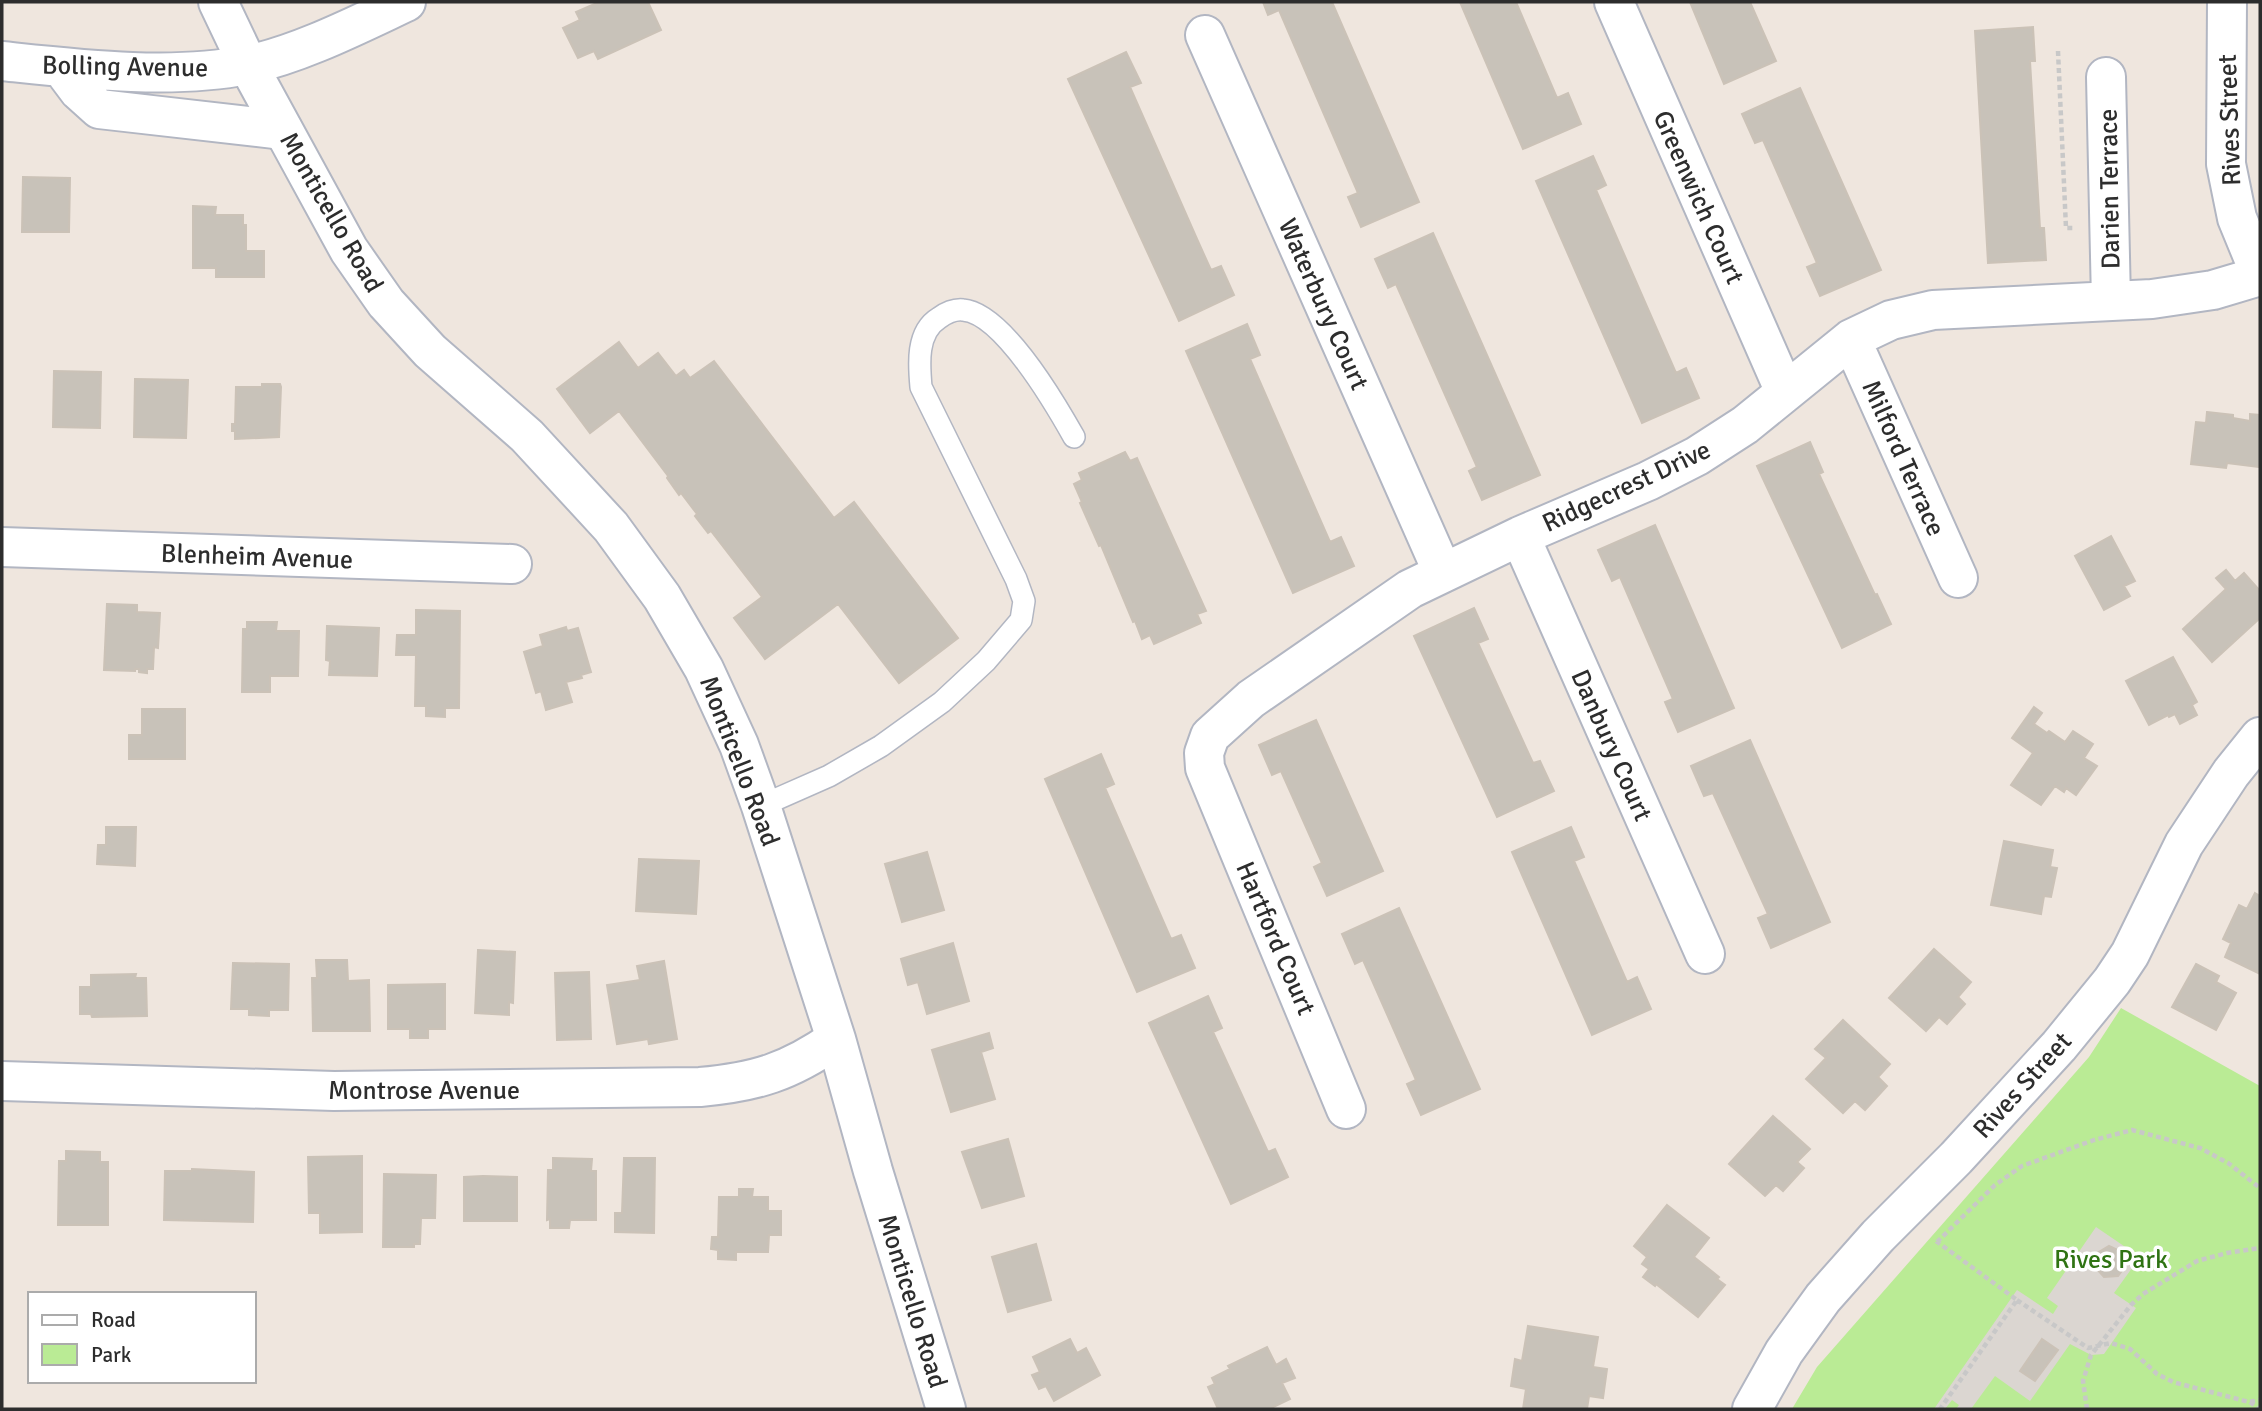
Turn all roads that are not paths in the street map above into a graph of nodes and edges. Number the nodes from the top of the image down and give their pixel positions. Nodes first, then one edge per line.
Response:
1 (218, 2) edge
2 (406, 2) edge
3 (1614, 2) edge
4 (2227, 2) edge
5 (1205, 34) dead end
6 (2, 61) edge
7 (248, 65) junction
8 (61, 67) junction
9 (2106, 77) dead end
10 (283, 130) junction
11 (2260, 275) edge
12 (2111, 301) junction
13 (1851, 339) junction
14 (1785, 392) junction
15 (1074, 437) dead end
16 (1520, 536) junction
17 (2, 547) edge
18 (512, 564) dead end
19 (1443, 573) junction
20 (1958, 578) dead end
21 (2260, 737) edge
22 (1205, 768) joint
23 (761, 806) junction
24 (1705, 954) dead end
25 (836, 1039) junction
26 (2, 1081) edge
27 (1346, 1109) dead end
28 (946, 1409) edge
29 (1752, 1409) edge

1 - 7 street, Monticello Road
2 - 7 street, Bolling Avenue
3 - 14 street, Greenwich Court
4 - 11 street, Rives Street
5 - 19 street, Waterbury Court
6 - 8 street, Bolling Avenue
7 - 8 street, Bolling Avenue
7 - 10 street, Monticello Road
8 - 10 street
9 - 12 street, Darien Terrace
10 - 23 street, Monticello Road
11 - 12 street, Ridgecrest Drive
12 - 13 street, Ridgecrest Drive
13 - 14 street, Ridgecrest Drive
13 - 20 street, Milford Terrace
14 - 16 street, Ridgecrest Drive
15 - 23 lane
16 - 19 street, Ridgecrest Drive
16 - 24 street, Danbury Court
17 - 18 street, Blenheim Avenue
19 - 22 street, Ridgecrest Drive
21 - 29 street, Rives Street
22 - 27 street, Hartford Court
23 - 25 street, Monticello Road
25 - 26 street, Montrose Avenue
25 - 28 street, Monticello Road

